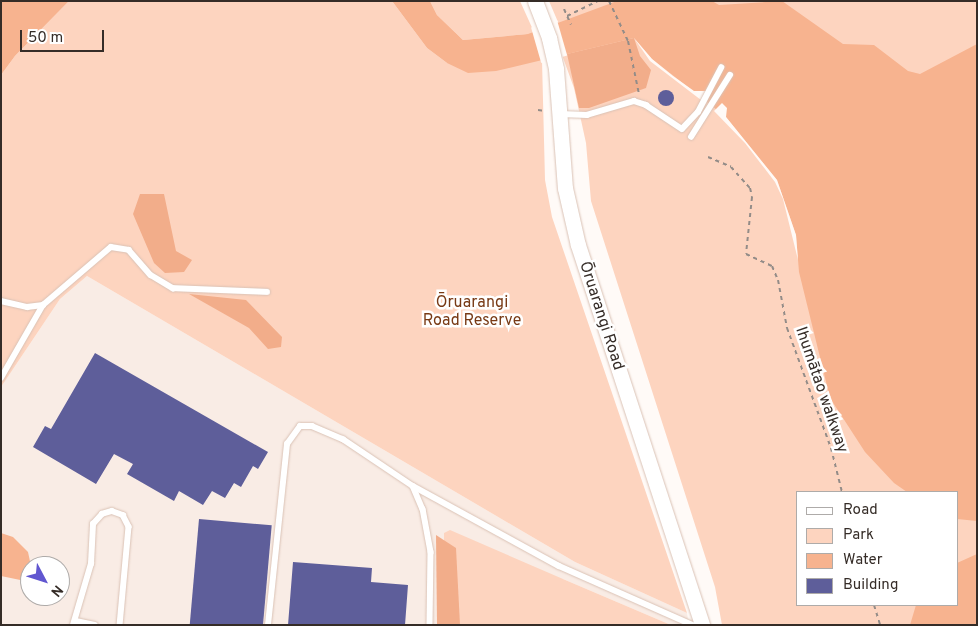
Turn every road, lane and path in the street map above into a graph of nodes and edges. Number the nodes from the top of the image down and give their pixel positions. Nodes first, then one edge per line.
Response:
1 (534, 1) edge
2 (598, 1) edge
3 (609, 1) edge
4 (564, 9) dead end
5 (567, 16) junction
6 (571, 25) dead end
7 (721, 68) dead end
8 (730, 74) dead end
9 (646, 105) junction
10 (560, 114) junction
11 (691, 137) dead end
12 (708, 157) dead end
13 (267, 292) dead end
14 (1, 301) edge
15 (43, 305) junction
16 (1, 378) edge
17 (413, 486) junction
18 (842, 491) edge
19 (874, 606) edge
20 (74, 623) edge
21 (95, 625) edge
22 (120, 625) edge
23 (268, 625) edge
24 (430, 625) edge
25 (693, 625) edge
26 (702, 625) edge
27 (880, 625) edge

1 - 10 street, Ōruarangi Road
2 - 5 path
3 - 9 path
4 - 5 path
5 - 6 path
7 - 9 lane
8 - 11 lane
9 - 10 lane
10 - 26 street, Ōruarangi Road
12 - 18 path, Ihumātao walkway
13 - 15 lane
14 - 15 lane
15 - 16 lane
17 - 23 lane
17 - 24 lane
17 - 25 lane
19 - 27 path
20 - 21 lane
20 - 22 lane

